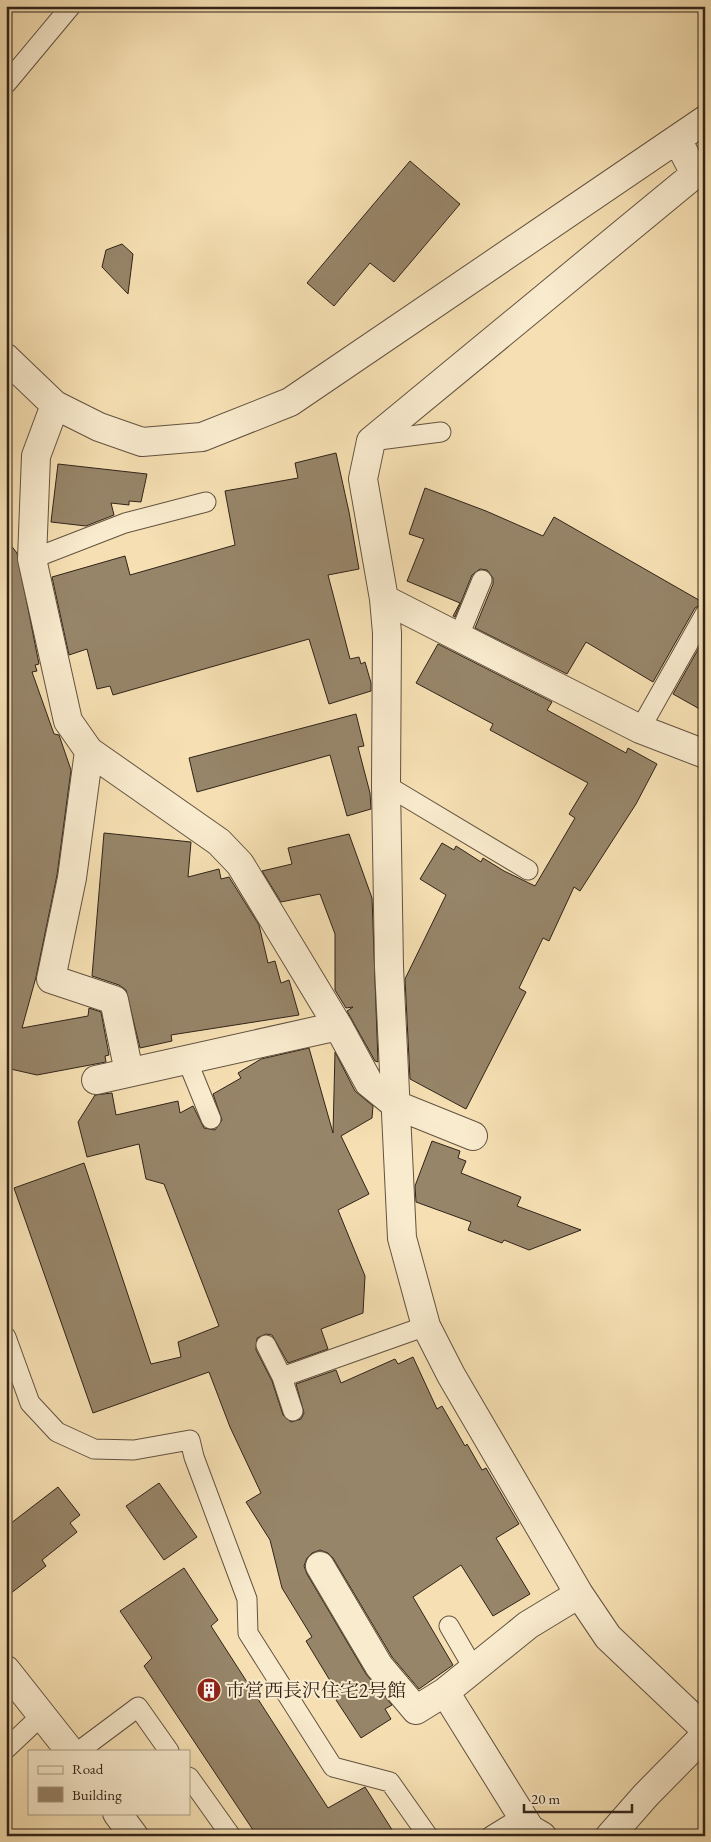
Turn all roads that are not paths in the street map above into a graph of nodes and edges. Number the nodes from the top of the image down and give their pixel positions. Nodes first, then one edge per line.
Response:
1 (71, 6) edge
2 (6, 84) edge
3 (705, 120) edge
4 (677, 139) junction
5 (6, 358) edge
6 (54, 405) junction
7 (441, 432) dead end
8 (371, 441) junction
9 (206, 502) dead end
10 (32, 559) junction
11 (482, 580) dead end
12 (384, 599) junction
13 (705, 614) edge
14 (459, 636) junction
15 (640, 729) junction
16 (90, 751) junction
17 (705, 754) edge
18 (386, 785) junction
19 (528, 870) dead end
20 (338, 1026) junction
21 (187, 1060) junction
22 (129, 1072) junction
23 (96, 1080) dead end
24 (396, 1105) junction
25 (211, 1119) dead end
26 (473, 1136) dead end
27 (426, 1326) junction
28 (6, 1337) edge
29 (266, 1345) dead end
30 (282, 1377) junction
31 (293, 1411) dead end
32 (320, 1566) dead end
33 (579, 1594) junction
34 (449, 1626) dead end
35 (474, 1669) junction
36 (6, 1670) edge
37 (444, 1692) junction
38 (42, 1716) junction
39 (705, 1729) edge
40 (705, 1735) edge
41 (6, 1749) edge
42 (69, 1750) edge
43 (81, 1750) edge
44 (168, 1750) edge
45 (190, 1778) edge
46 (118, 1814) edge
47 (522, 1816) junction
48 (134, 1836) edge
49 (231, 1836) edge
50 (428, 1836) edge
51 (491, 1836) edge
52 (542, 1836) edge
53 (610, 1836) edge

1 - 2 lane
3 - 4 street
4 - 6 street
4 - 8 street
5 - 6 street
6 - 10 street
7 - 8 lane
8 - 12 street
9 - 10 lane
10 - 16 street
11 - 14 lane
12 - 14 street
12 - 18 street
13 - 15 lane
14 - 15 street
15 - 17 street
16 - 20 street
16 - 22 street
18 - 19 lane
18 - 24 street
20 - 21 street
20 - 24 street
21 - 22 street
21 - 25 lane
22 - 23 street
24 - 26 street
24 - 27 street
27 - 30 lane
27 - 33 street
28 - 50 lane
29 - 30 lane
30 - 31 lane
32 - 37 street
33 - 35 street
33 - 39 street
34 - 35 lane
35 - 37 street
36 - 38 street
37 - 47 street
38 - 41 lane
38 - 42 street
40 - 53 street
43 - 44 lane
45 - 49 lane
46 - 48 street
47 - 51 lane
47 - 52 street

